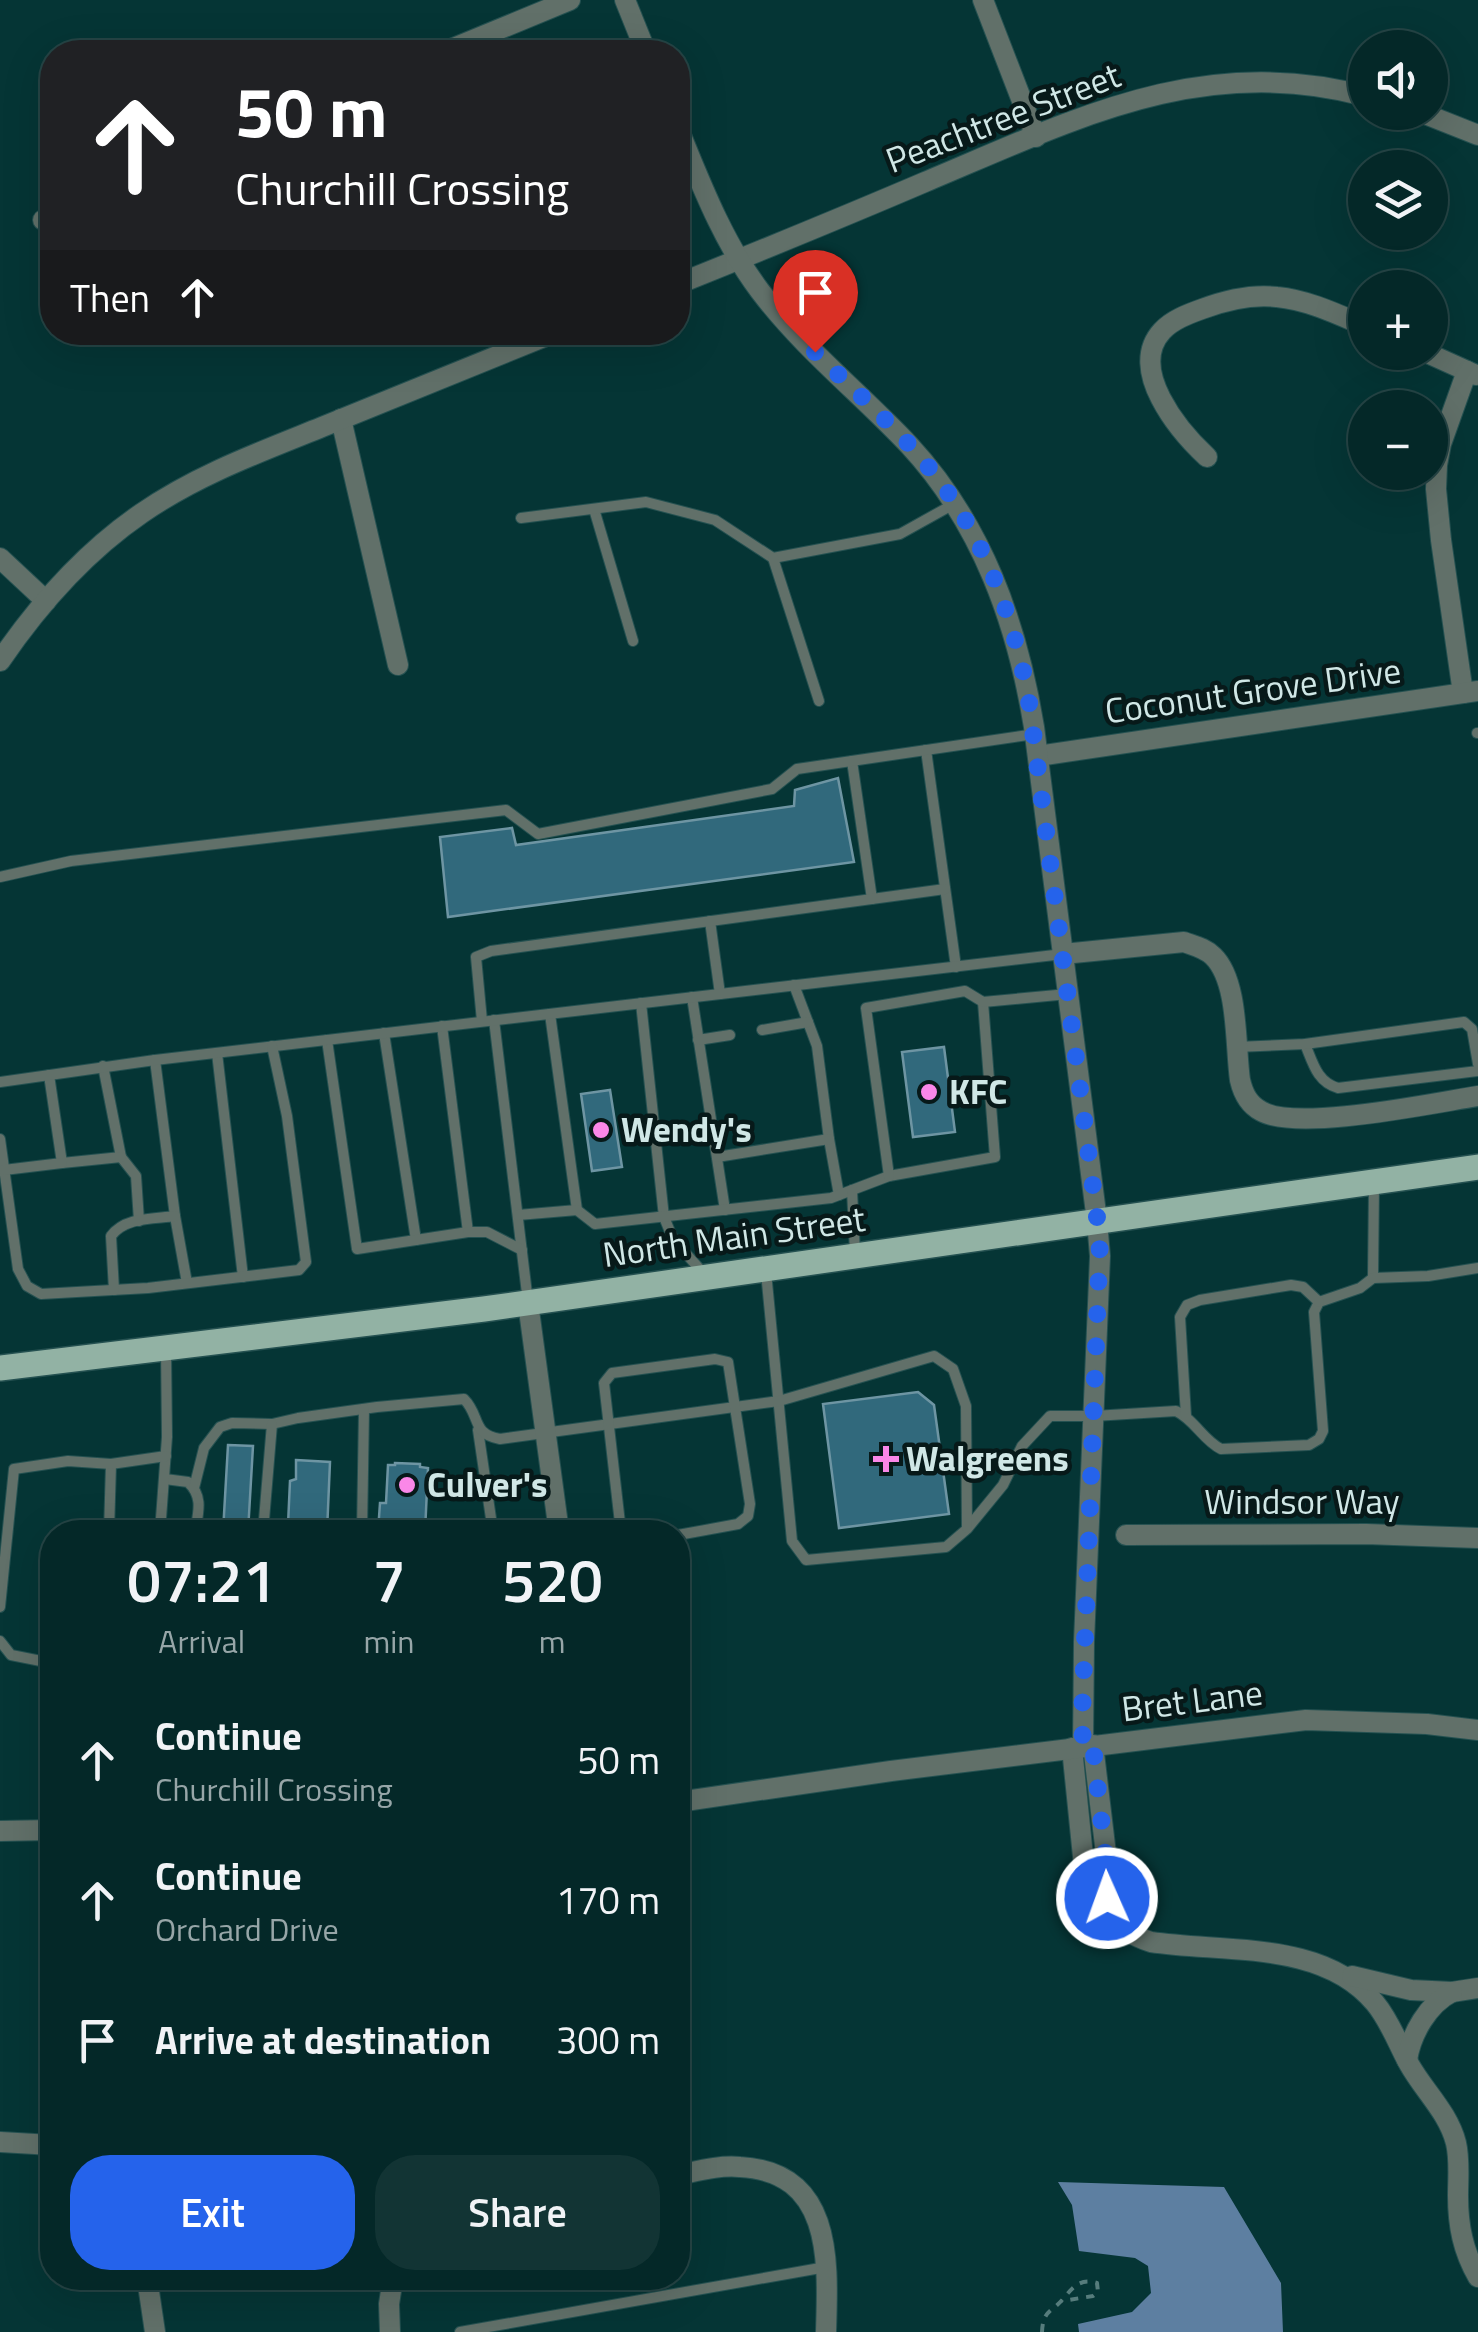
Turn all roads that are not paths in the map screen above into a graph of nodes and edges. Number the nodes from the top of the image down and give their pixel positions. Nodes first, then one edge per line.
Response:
1 (570, 0) edge
2 (625, 0) edge
3 (982, 0) edge
4 (473, 40) edge
5 (641, 40) edge
6 (1348, 92) edge
7 (1448, 123) edge
8 (1478, 135) edge
9 (1036, 136) junction
10 (690, 157) edge
11 (738, 259) junction
12 (690, 279) edge
13 (1348, 319) edge
14 (524, 345) edge
15 (1448, 362) edge
16 (1472, 373) edge
17 (341, 420) junction
18 (1207, 456) dead end
19 (955, 503) junction
20 (594, 508) junction
21 (520, 518) dead end
22 (0, 558) edge
23 (773, 558) junction
24 (46, 601) junction
25 (633, 641) dead end
26 (0, 661) edge
27 (398, 665) dead end
28 (1471, 692) edge
29 (819, 701) dead end
30 (1036, 745) junction
31 (926, 750) junction
32 (852, 761) junction
33 (0, 877) edge
34 (945, 889) junction
35 (872, 899) junction
36 (710, 921) junction
37 (1062, 954) junction
38 (956, 967) junction
39 (794, 986) junction
40 (720, 994) junction
41 (1068, 994) junction
42 (692, 998) junction
43 (983, 1002) junction
44 (641, 1003) junction
45 (550, 1014) junction
46 (488, 1020) junction
47 (808, 1022) junction
48 (442, 1026) junction
49 (762, 1030) dead end
50 (384, 1033) junction
51 (730, 1035) dead end
52 (327, 1040) junction
53 (698, 1040) junction
54 (1306, 1044) junction
55 (272, 1046) junction
56 (1236, 1047) junction
57 (217, 1052) junction
58 (154, 1060) junction
59 (104, 1066) junction
60 (1478, 1068) edge
61 (49, 1075) junction
62 (0, 1082) edge
63 (1478, 1096) edge
64 (0, 1139) edge
65 (829, 1139) junction
66 (121, 1156) junction
67 (716, 1158) junction
68 (62, 1162) junction
69 (1478, 1167) edge
70 (4, 1170) junction
71 (889, 1176) junction
72 (1374, 1182) junction
73 (852, 1190) junction
74 (839, 1195) junction
75 (577, 1210) junction
76 (725, 1210) junction
77 (175, 1216) junction
78 (518, 1216) junction
79 (664, 1218) junction
80 (1097, 1220) junction
81 (139, 1221) junction
82 (468, 1232) junction
83 (416, 1240) junction
84 (522, 1250) junction
85 (855, 1254) junction
86 (765, 1267) junction
87 (1478, 1268) edge
88 (705, 1276) junction
89 (243, 1277) junction
90 (1373, 1278) junction
91 (187, 1284) junction
92 (114, 1290) junction
93 (1319, 1302) junction
94 (528, 1303) junction
95 (166, 1347) junction
96 (0, 1368) edge
97 (779, 1401) junction
98 (734, 1406) junction
99 (364, 1410) junction
100 (1094, 1416) junction
101 (1186, 1416) junction
102 (272, 1424) junction
103 (607, 1425) junction
104 (478, 1426) junction
105 (547, 1434) junction
106 (166, 1456) junction
107 (110, 1464) junction
108 (165, 1480) junction
109 (194, 1488) junction
110 (109, 1520) edge
111 (161, 1520) edge
112 (197, 1520) edge
113 (264, 1520) edge
114 (362, 1520) edge
115 (491, 1520) edge
116 (558, 1520) edge
117 (619, 1520) edge
118 (967, 1529) junction
119 (690, 1533) edge
120 (1126, 1535) dead end
121 (1478, 1538) edge
122 (0, 1607) edge
123 (0, 1642) edge
124 (40, 1661) edge
125 (1478, 1730) edge
126 (1083, 1747) junction
127 (690, 1800) edge
128 (40, 1830) edge
129 (0, 1831) edge
130 (1327, 1968) junction
131 (1478, 1988) edge
132 (1452, 1992) junction
133 (1407, 2060) junction
134 (0, 2142) edge
135 (40, 2144) edge
136 (690, 2173) edge
137 (827, 2267) junction
138 (1478, 2278) edge
139 (149, 2290) edge
140 (391, 2290) edge
141 (155, 2332) edge
142 (390, 2332) edge
143 (460, 2332) edge
144 (826, 2332) edge

1 - 4 street
2 - 5 street
3 - 9 street
6 - 9 street, Peachtree Street
7 - 8 street
9 - 11 street, Peachtree Street
10 - 11 street
11 - 12 street, Peachtree Street
11 - 19 street
13 - 18 street
14 - 17 street
15 - 16 street
16 - 28 street
17 - 24 street
17 - 27 street
19 - 23 lane
19 - 30 street
20 - 21 lane
20 - 23 lane
20 - 25 lane
22 - 24 street
23 - 29 lane
24 - 26 street
28 - 30 street, Coconut Grove Drive
30 - 31 lane
30 - 37 street
31 - 32 lane
31 - 34 lane
32 - 33 lane
32 - 35 lane
34 - 35 lane
34 - 38 lane
35 - 36 lane
36 - 40 lane
36 - 46 lane
37 - 38 lane
37 - 41 street
37 - 56 street
38 - 39 lane
39 - 40 lane
39 - 47 lane
40 - 42 lane
41 - 43 lane
41 - 80 street
42 - 44 lane
42 - 53 lane
43 - 71 lane
43 - 71 lane
44 - 45 lane
44 - 79 lane
45 - 46 lane
45 - 75 lane
46 - 48 lane
46 - 78 lane
47 - 49 lane
47 - 65 lane
48 - 50 lane
48 - 82 lane
50 - 52 lane
50 - 83 lane
51 - 53 lane
52 - 55 lane
52 - 83 lane
53 - 67 lane
54 - 56 lane
54 - 60 lane
54 - 60 lane
55 - 57 lane
55 - 89 lane
56 - 63 street
57 - 58 lane
57 - 89 lane
58 - 59 lane
58 - 77 lane
59 - 61 lane
59 - 66 lane
61 - 62 lane
61 - 68 lane
64 - 70 lane
65 - 67 lane
65 - 74 lane
66 - 68 lane
66 - 81 lane
67 - 76 lane
68 - 70 lane
69 - 72 main road, North Main Street
70 - 92 lane
71 - 73 lane
72 - 80 main road, North Main Street
72 - 90 lane
73 - 74 lane
73 - 85 lane
74 - 76 lane
75 - 78 lane
75 - 79 lane
76 - 79 lane
77 - 81 lane
77 - 91 lane
78 - 84 lane
79 - 88 lane
80 - 85 main road, North Main Street
80 - 100 street
81 - 92 lane
82 - 83 lane
82 - 84 lane
84 - 94 lane
85 - 86 main road, North Main Street
86 - 88 main road, North Main Street
86 - 97 lane
87 - 90 lane
88 - 94 main road, North Main Street
89 - 91 lane
90 - 93 lane
91 - 92 lane
93 - 101 lane
93 - 101 lane
94 - 95 main road, North Main Street
94 - 105 street
95 - 96 main road, North Main Street
95 - 106 lane
97 - 98 lane
97 - 118 lane
97 - 118 lane
98 - 103 lane
98 - 103 lane
98 - 119 lane
99 - 102 lane
99 - 104 lane
99 - 114 lane
100 - 101 lane
100 - 118 lane
100 - 126 street
102 - 109 lane
102 - 113 lane
103 - 105 lane
103 - 117 lane
104 - 105 lane
104 - 115 lane
105 - 116 street
106 - 107 lane
106 - 108 lane
107 - 110 lane
107 - 122 lane
108 - 109 lane
108 - 111 lane
109 - 112 lane
120 - 121 street, Windsor Way
123 - 124 lane
125 - 126 street, Bret Lane
126 - 127 street, Bret Lane
126 - 130 street
128 - 129 street
130 - 132 street
130 - 133 street
131 - 132 street
132 - 133 street
133 - 138 street
134 - 135 street
136 - 137 street
137 - 143 lane
137 - 144 street
139 - 141 street
140 - 142 street

